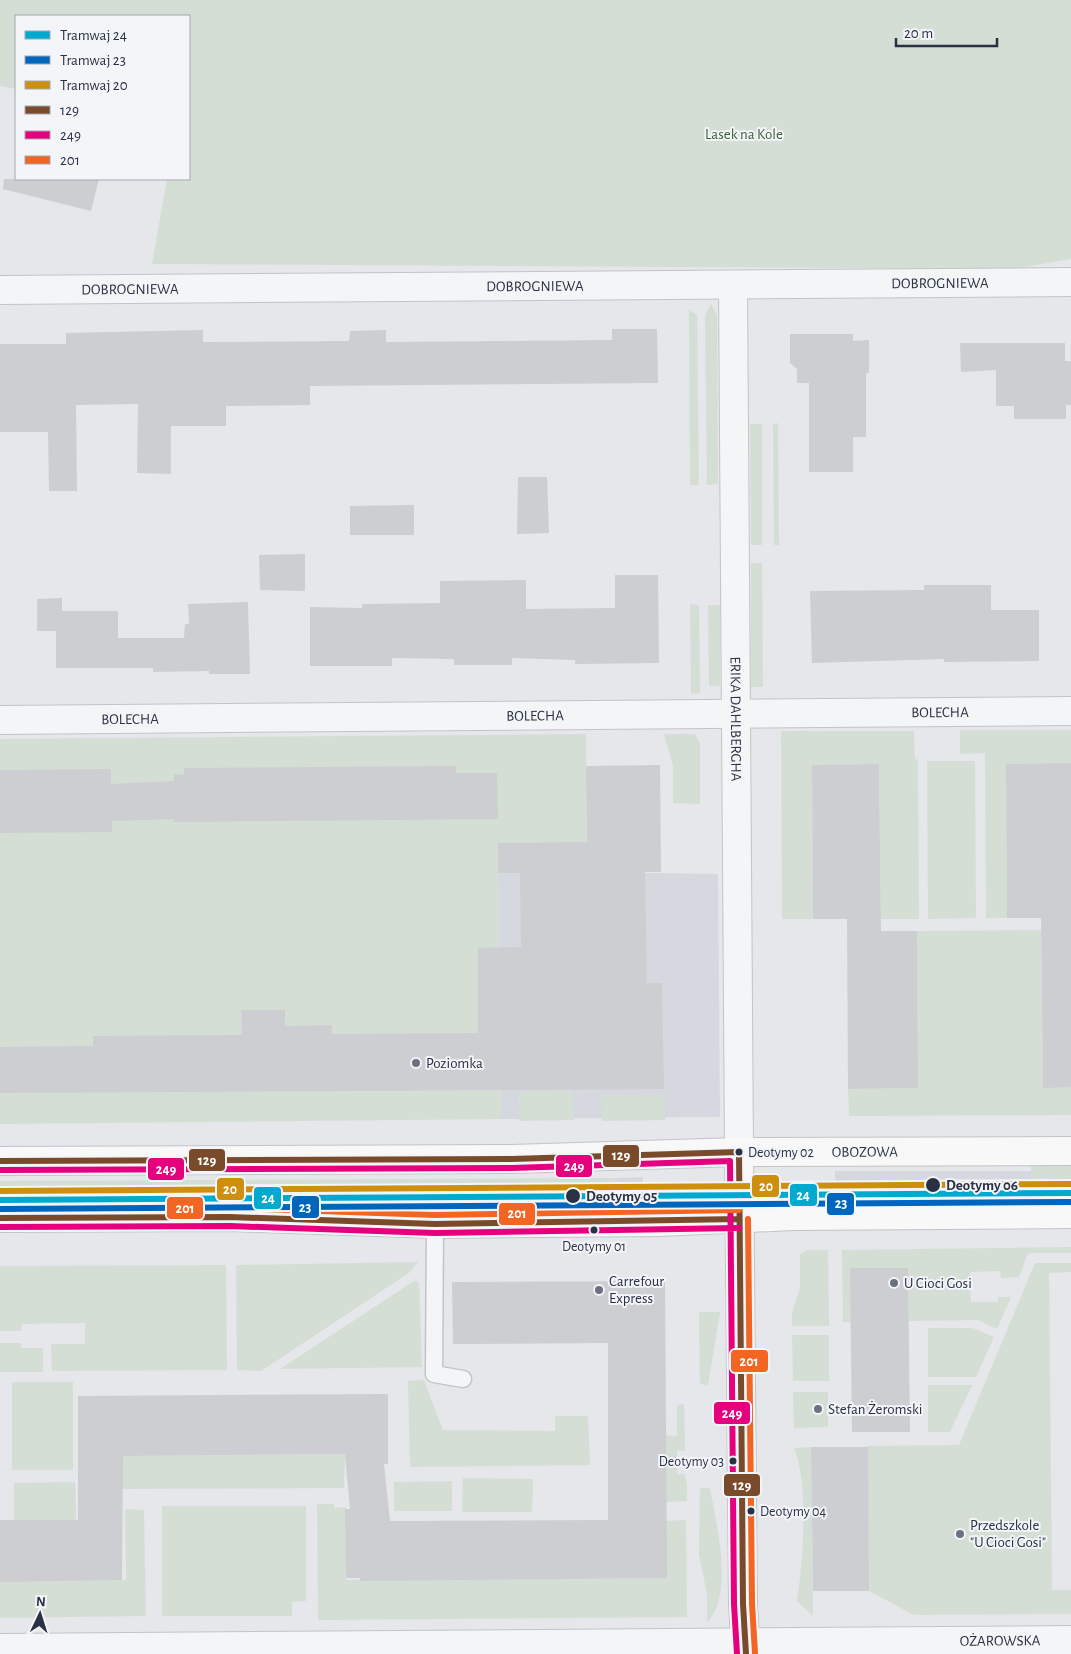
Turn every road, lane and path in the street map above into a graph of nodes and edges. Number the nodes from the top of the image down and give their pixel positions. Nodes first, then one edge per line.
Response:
1 (1071, 282) edge
2 (733, 285) junction
3 (0, 290) edge
4 (1071, 711) edge
5 (736, 713) junction
6 (0, 720) edge
7 (1071, 1151) edge
8 (739, 1152) junction
9 (0, 1161) edge
10 (1071, 1214) edge
11 (0, 1218) edge
12 (739, 1219) junction
13 (435, 1224) junction
14 (463, 1379) dead end
15 (1071, 1640) edge
16 (0, 1648) edge
17 (745, 1649) edge

1 - 2 street, DOBROGNIEWA
2 - 3 street, DOBROGNIEWA
2 - 5 street, ERIKA DAHLBERGHA
4 - 5 street, BOLECHA
5 - 6 street, BOLECHA
5 - 8 street, ERIKA DAHLBERGHA
7 - 8 street, OBOZOWA
8 - 9 street, OBOZOWA
8 - 12 street
10 - 12 street
11 - 13 street
12 - 13 street
12 - 17 street
13 - 14 lane
15 - 17 street, OŻAROWSKA
16 - 17 street, OŻAROWSKA

